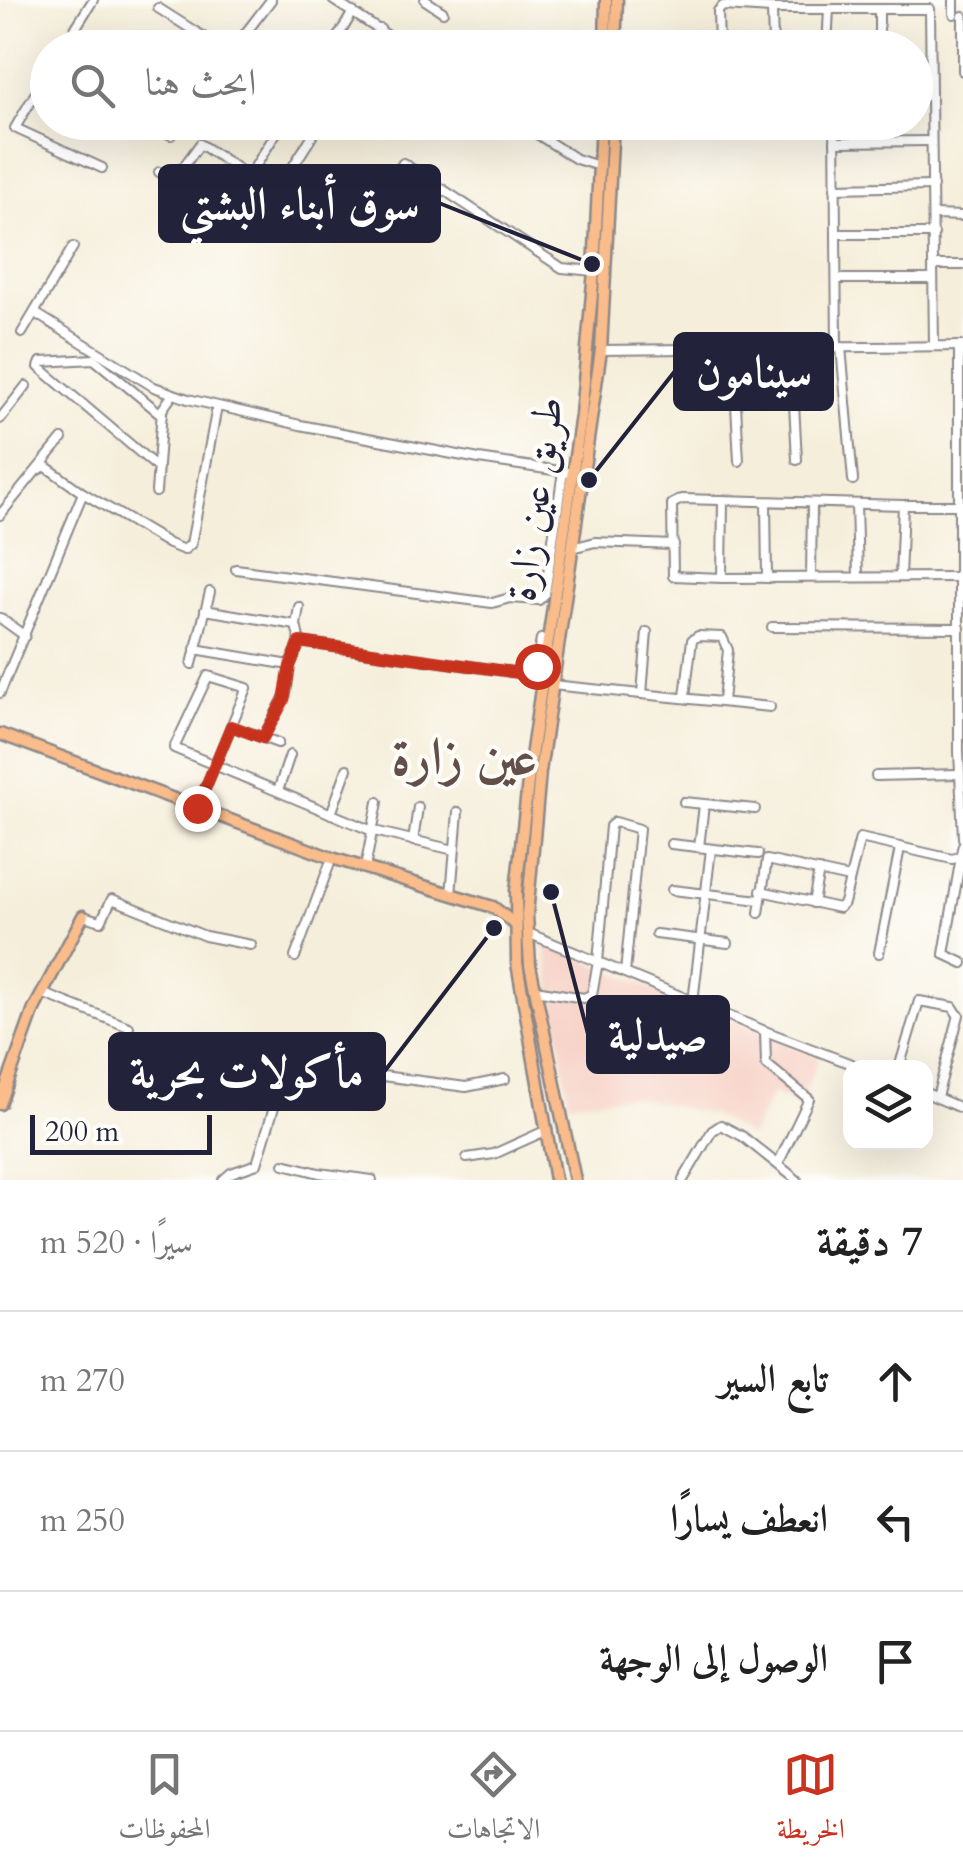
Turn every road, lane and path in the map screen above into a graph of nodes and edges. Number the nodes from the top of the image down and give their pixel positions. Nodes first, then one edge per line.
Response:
1 (93, 0) edge
2 (271, 0) edge
3 (333, 0) edge
4 (426, 0) edge
5 (606, 0) edge
6 (616, 0) edge
7 (954, 0) edge
8 (158, 8) dead end
9 (772, 9) junction
10 (829, 9) junction
11 (879, 9) junction
12 (353, 12) junction
13 (443, 12) dead end
14 (959, 15) edge
15 (380, 29) edge
16 (74, 30) edge
17 (193, 30) edge
18 (248, 30) edge
19 (342, 30) edge
20 (605, 30) edge
21 (615, 30) edge
22 (719, 30) edge
23 (773, 30) edge
24 (828, 30) edge
25 (879, 30) edge
26 (930, 30) edge
27 (963, 71) edge
28 (30, 103) edge
29 (30, 136) edge
30 (39, 140) edge
31 (272, 140) edge
32 (310, 140) edge
33 (546, 140) edge
34 (600, 140) edge
35 (612, 140) edge
36 (931, 141) joint
37 (835, 142) joint
38 (599, 166) junction
39 (102, 168) dead end
40 (160, 172) dead end
41 (249, 176) junction
42 (173, 181) junction
43 (436, 185) junction
44 (933, 186) junction
45 (835, 188) junction
46 (372, 212) dead end
47 (224, 216) junction
48 (934, 216) junction
49 (963, 216) edge
50 (255, 227) dead end
51 (404, 233) dead end
52 (213, 234) dead end
53 (836, 234) junction
54 (934, 234) junction
55 (73, 247) dead end
56 (934, 265) junction
57 (963, 265) edge
58 (594, 270) junction
59 (933, 278) junction
60 (837, 280) junction
61 (35, 313) junction
62 (22, 333) dead end
63 (839, 346) junction
64 (934, 346) junction
65 (961, 346) edge
66 (791, 347) junction
67 (734, 348) junction
68 (601, 350) junction
69 (26, 386) dead end
70 (173, 394) junction
71 (217, 407) junction
72 (162, 415) junction
73 (0, 419) edge
74 (960, 437) edge
75 (62, 439) dead end
76 (796, 460) dead end
77 (739, 461) dead end
78 (158, 468) junction
79 (38, 470) junction
80 (568, 472) junction
81 (852, 480) dead end
82 (156, 492) dead end
83 (83, 493) junction
84 (723, 500) junction
85 (960, 501) edge
86 (766, 503) junction
87 (812, 504) junction
88 (856, 504) junction
89 (903, 504) junction
90 (1, 516) edge
91 (574, 535) junction
92 (594, 542) junction
93 (674, 545) junction
94 (572, 548) junction
95 (961, 551) edge
96 (236, 569) dead end
97 (811, 576) junction
98 (858, 576) junction
99 (900, 577) junction
100 (722, 578) junction
101 (767, 578) junction
102 (958, 578) junction
103 (210, 592) dead end
104 (961, 596) edge
105 (299, 607) dead end
106 (206, 610) junction
107 (0, 618) edge
108 (296, 624) junction
109 (961, 624) edge
110 (772, 627) dead end
111 (646, 632) dead end
112 (26, 636) junction
113 (541, 639) dead end
114 (300, 642) junction
115 (195, 648) junction
116 (192, 664) dead end
117 (290, 666) junction
118 (552, 686) junction
119 (962, 688) edge
120 (0, 693) edge
121 (642, 694) junction
122 (685, 696) junction
123 (723, 701) junction
124 (770, 707) dead end
125 (231, 726) junction
126 (0, 734) edge
127 (263, 738) junction
128 (278, 743) dead end
129 (290, 755) dead end
130 (215, 764) junction
131 (347, 770) dead end
132 (876, 776) dead end
133 (961, 779) edge
134 (278, 791) junction
135 (378, 802) dead end
136 (684, 802) dead end
137 (704, 804) junction
138 (418, 807) dead end
139 (197, 808) junction
140 (754, 809) dead end
141 (458, 812) dead end
142 (331, 814) junction
143 (963, 828) edge
144 (370, 830) junction
145 (413, 841) junction
146 (963, 842) edge
147 (671, 844) dead end
148 (699, 847) junction
149 (900, 848) junction
150 (710, 849) junction
151 (454, 850) junction
152 (758, 854) dead end
153 (962, 857) edge
154 (332, 858) junction
155 (365, 868) junction
156 (819, 871) junction
157 (850, 878) junction
158 (672, 890) dead end
159 (516, 891) junction
160 (705, 893) junction
161 (451, 895) junction
162 (761, 895) junction
163 (814, 903) junction
164 (493, 906) junction
165 (759, 913) dead end
166 (83, 916) joint
167 (516, 925) junction
168 (528, 933) junction
169 (656, 934) dead end
170 (699, 939) junction
171 (728, 942) dead end
172 (251, 945) dead end
173 (879, 952) dead end
174 (294, 957) dead end
175 (598, 962) junction
176 (963, 963) edge
177 (625, 973) junction
178 (535, 990) junction
179 (42, 993) junction
180 (693, 1002) junction
181 (960, 1015) edge
182 (129, 1027) dead end
183 (765, 1031) junction
184 (901, 1060) edge
185 (843, 1061) edge
186 (505, 1078) dead end
187 (933, 1096) edge
188 (937, 1097) junction
189 (0, 1104) edge
190 (963, 1109) edge
191 (545, 1131) junction
192 (566, 1142) junction
193 (548, 1145) junction
194 (467, 1158) dead end
195 (284, 1164) dead end
196 (778, 1164) junction
197 (223, 1180) edge
198 (372, 1180) edge
199 (555, 1180) edge
200 (575, 1180) edge
201 (682, 1180) edge
202 (797, 1180) edge

1 - 16 street
2 - 18 street
3 - 12 street
4 - 13 street
5 - 20 main road
6 - 21 main road
7 - 14 street
8 - 17 street
9 - 10 street
9 - 22 street
9 - 23 street
10 - 11 street
10 - 24 street
11 - 25 street
11 - 26 street
12 - 15 street
12 - 19 street
14 - 27 street
28 - 29 street
30 - 39 street
31 - 41 street
32 - 50 street
33 - 38 street
34 - 38 main road, طريق عين زارة
35 - 68 main road, طريق عين زارة
36 - 37 street
36 - 44 street
37 - 45 street
38 - 58 main road, طريق عين زارة
40 - 42 street
41 - 42 street
41 - 47 street
42 - 47 street
43 - 46 street
43 - 51 street
43 - 58 street
44 - 45 street
44 - 48 street
45 - 53 street
47 - 52 street
48 - 49 street
48 - 54 street
53 - 54 street
53 - 60 street
54 - 56 street
55 - 61 street
56 - 57 street
56 - 59 street
58 - 80 main road, طريق عين زارة
59 - 60 street
59 - 64 street
60 - 63 street
61 - 62 street
61 - 70 street
63 - 64 street
63 - 66 street
63 - 81 street
64 - 65 street
65 - 74 street
66 - 67 street
66 - 76 street
67 - 68 street
67 - 77 street
68 - 91 main road, طريق عين زارة
69 - 73 street
70 - 71 street
70 - 72 street
71 - 80 street
71 - 83 street
72 - 78 street
72 - 78 street
74 - 85 street
75 - 79 street
78 - 82 street
79 - 83 street
79 - 90 street
80 - 96 street
80 - 159 main road, طريق عين زارة
83 - 112 street
84 - 86 street
84 - 93 street
84 - 100 street
85 - 89 street
85 - 95 street
86 - 87 street
86 - 101 street
87 - 88 street
87 - 97 street
88 - 89 street
88 - 98 street
89 - 99 street
91 - 92 street
91 - 94 main road, طريق عين زارة
92 - 93 street
92 - 94 street
93 - 100 street
94 - 118 main road, طريق عين زارة
95 - 102 street
97 - 98 street
97 - 101 street
98 - 99 street
99 - 102 street
100 - 101 street
102 - 104 street
103 - 106 street
104 - 109 street
105 - 108 street
106 - 108 street
106 - 115 street
107 - 112 street
108 - 114 street
109 - 110 street
109 - 119 street
111 - 121 street
112 - 120 street
113 - 114 street
114 - 117 street
115 - 116 street
115 - 117 street
117 - 127 street
118 - 121 street
118 - 168 main road, طريق عين زارة
119 - 133 street
121 - 122 street
122 - 123 street
122 - 123 street
123 - 124 street
125 - 127 street
125 - 130 street
125 - 130 street
126 - 139 main road
127 - 128 street
129 - 134 street
130 - 134 street
130 - 139 street
131 - 142 street
132 - 133 street
133 - 143 street
134 - 142 street
135 - 144 street
136 - 137 street
137 - 140 street
137 - 148 street
138 - 145 street
139 - 154 main road
141 - 151 street
142 - 144 street
143 - 146 street
144 - 145 street
144 - 155 street
145 - 151 street
146 - 153 street
147 - 148 street
148 - 150 street
149 - 153 street
149 - 157 street
149 - 173 street
150 - 152 street
150 - 160 street
151 - 161 street
153 - 176 street
154 - 155 main road
154 - 174 street
155 - 161 main road
156 - 157 street
156 - 162 street
156 - 163 street
157 - 163 street
158 - 160 street
159 - 164 main road
159 - 167 main road, طريق عين زارة
160 - 162 street
160 - 170 street
161 - 164 main road
162 - 163 street
162 - 165 street
164 - 167 main road
166 - 172 street
166 - 179 main road
167 - 191 main road, طريق عين زارة
168 - 175 street
168 - 178 main road, طريق عين زارة
169 - 170 street
170 - 171 street
170 - 180 street
175 - 177 street
175 - 177 street
175 - 178 street
177 - 180 street
178 - 192 main road, طريق عين زارة
179 - 182 street
179 - 189 main road
180 - 183 street
181 - 184 street
181 - 188 street
183 - 185 street
183 - 196 street
186 - 197 street
187 - 188 street
188 - 190 street
191 - 193 main road, طريق عين زارة
191 - 194 street
192 - 193 main road
192 - 200 main road, طريق عين زارة
193 - 199 main road, طريق عين زارة
195 - 198 street
196 - 201 street
196 - 202 street

